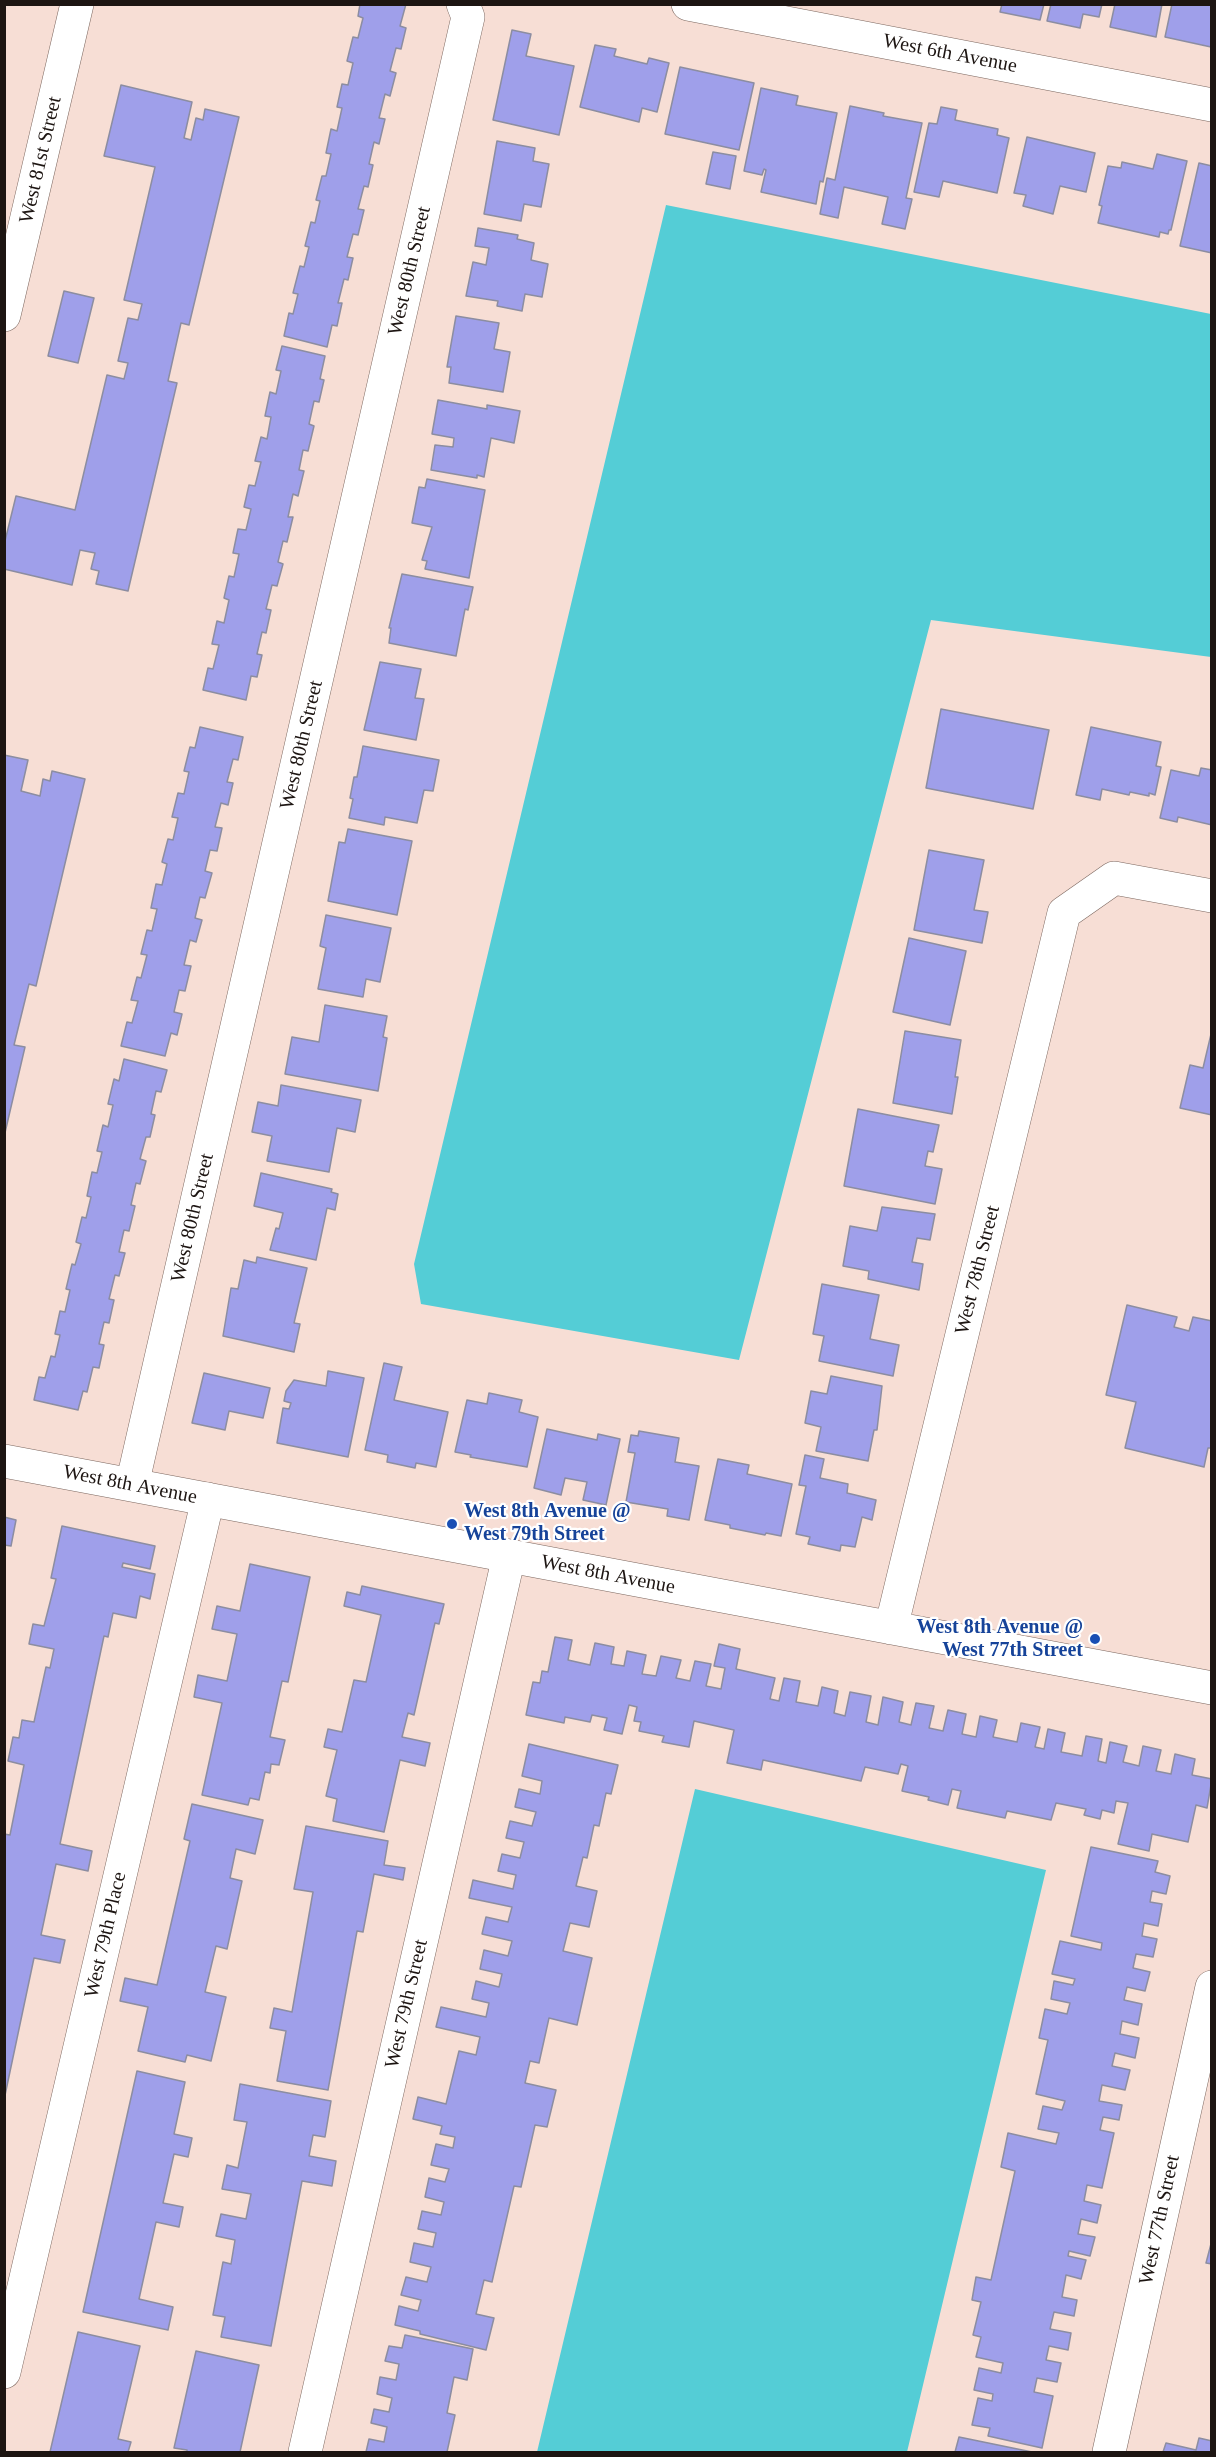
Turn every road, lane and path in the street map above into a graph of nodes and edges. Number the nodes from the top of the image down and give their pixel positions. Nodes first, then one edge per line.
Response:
1 (77, 4) edge
2 (463, 4) edge
3 (688, 4) edge
4 (777, 12) edge
5 (1212, 105) edge
6 (4, 315) edge
7 (1212, 896) edge
8 (4, 1461) edge
9 (132, 1485) junction
10 (208, 1499) junction
11 (509, 1556) junction
12 (891, 1628) junction
13 (1212, 1688) edge
14 (1212, 1987) edge
15 (4, 2372) edge
16 (305, 2452) edge
17 (1109, 2452) edge

1 - 6 street, West 81st Street
2 - 9 street, West 80th Street
3 - 4 street, West 6th Avenue
4 - 5 street, West 6th Avenue
7 - 12 street, West 78th Street
8 - 9 street, West 8th Avenue
9 - 10 street, West 8th Avenue
10 - 11 street, West 8th Avenue
10 - 15 street, West 79th Place
11 - 12 street, West 8th Avenue
11 - 16 street, West 79th Street
12 - 13 street, West 8th Avenue
14 - 17 street, West 77th Street

